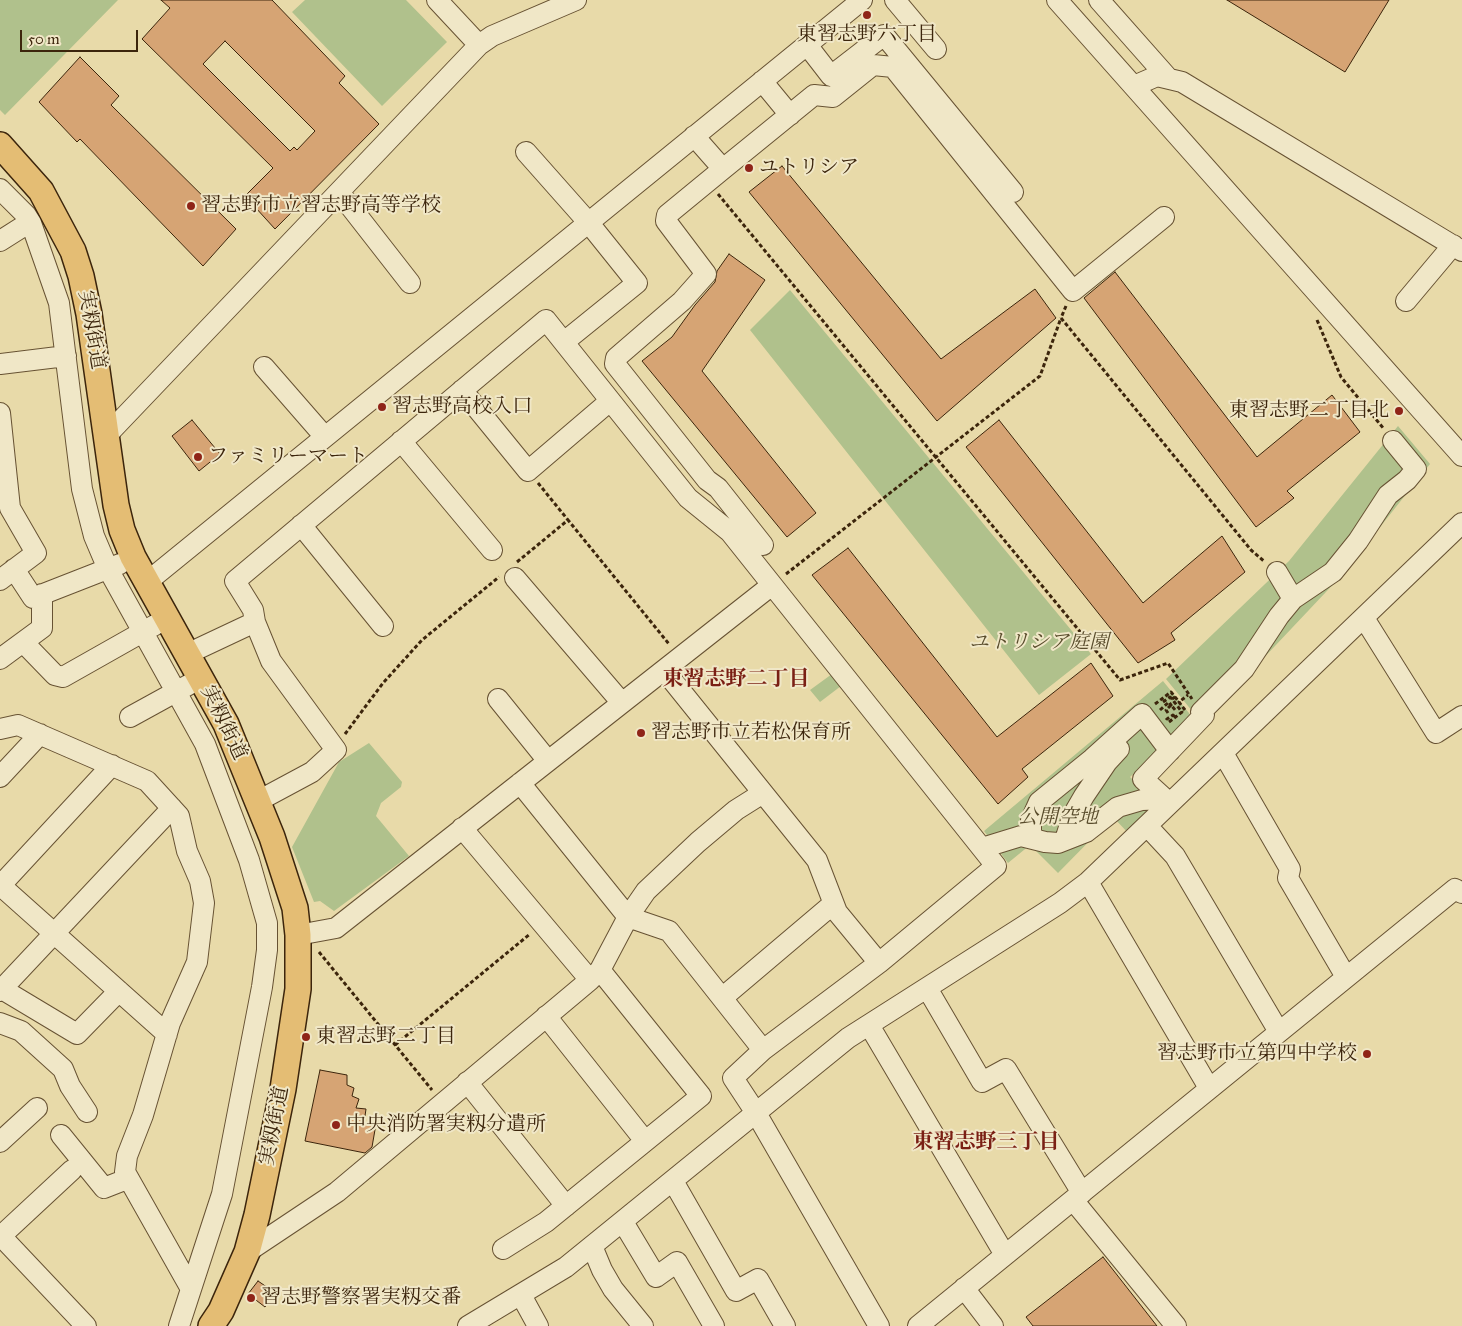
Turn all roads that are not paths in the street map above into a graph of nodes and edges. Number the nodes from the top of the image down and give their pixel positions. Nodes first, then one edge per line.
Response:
1 (576, 0) edge
2 (895, 0) edge
3 (1057, 0) edge
4 (1099, 0) edge
5 (849, 4) edge
6 (449, 5) edge
7 (479, 45) junction
8 (807, 45) junction
9 (936, 50) dead end
10 (1168, 78) junction
11 (762, 81) junction
12 (1134, 86) junction
13 (790, 115) junction
14 (694, 136) junction
15 (0, 145) edge
16 (526, 152) dead end
17 (715, 175) junction
18 (0, 189) edge
19 (339, 192) junction
20 (1013, 192) dead end
21 (1164, 217) dead end
22 (30, 222) junction
23 (588, 222) junction
24 (0, 241) edge
25 (1457, 248) edge
26 (410, 283) dead end
27 (1406, 301) dead end
28 (564, 342) junction
29 (66, 356) junction
30 (0, 364) edge
31 (264, 367) dead end
32 (462, 390) junction
33 (610, 401) junction
34 (0, 413) edge
35 (107, 435) junction
36 (325, 437) junction
37 (402, 441) junction
38 (1393, 441) road end
39 (1462, 456) edge
40 (1462, 523) edge
41 (301, 525) junction
42 (763, 545) dead end
43 (492, 550) dead end
44 (133, 558) junction
45 (108, 569) junction
46 (511, 572) road end
47 (7, 575) edge
48 (147, 582) junction
49 (772, 585) junction
50 (42, 594) junction
51 (167, 618) junction
52 (1364, 618) junction
53 (255, 622) junction
54 (383, 626) dead end
55 (143, 632) junction
56 (23, 642) junction
57 (187, 654) junction
58 (0, 659) edge
59 (672, 663) junction
60 (201, 678) junction
61 (177, 691) junction
62 (498, 699) dead end
63 (622, 703) junction
64 (1156, 716) junction
65 (1462, 716) edge
66 (130, 717) dead end
67 (0, 729) edge
68 (40, 734) junction
69 (1170, 751) junction
70 (1223, 754) junction
71 (548, 761) junction
72 (112, 766) junction
73 (0, 778) edge
74 (520, 783) junction
75 (763, 793) junction
76 (258, 801) junction
77 (172, 808) junction
78 (1148, 827) junction
79 (462, 828) junction
80 (1034, 839) junction
81 (1065, 840) junction
82 (982, 848) junction
83 (1088, 882) junction
84 (0, 885) edge
85 (1462, 893) edge
86 (834, 904) junction
87 (628, 917) junction
88 (54, 933) junction
89 (306, 933) junction
90 (879, 963) junction
91 (595, 975) junction
92 (1346, 977) junction
93 (927, 988) junction
94 (1, 990) edge
95 (119, 991) junction
96 (722, 998) junction
97 (546, 1016) junction
98 (0, 1023) edge
99 (869, 1025) junction
100 (1279, 1032) junction
101 (167, 1034) junction
102 (763, 1050) junction
103 (467, 1082) junction
104 (1208, 1088) junction
105 (37, 1108) dead end
106 (87, 1112) dead end
107 (756, 1113) junction
108 (61, 1135) dead end
109 (645, 1141) junction
110 (0, 1142) edge
111 (72, 1170) dead end
112 (127, 1179) junction
113 (673, 1181) junction
114 (1078, 1196) junction
115 (566, 1206) junction
116 (623, 1222) junction
117 (0, 1236) edge
118 (592, 1246) junction
119 (504, 1249) dead end
120 (247, 1252) junction
121 (1005, 1255) junction
122 (191, 1288) junction
123 (964, 1288) junction
124 (521, 1295) junction
125 (86, 1326) edge
126 (178, 1326) edge
127 (211, 1326) edge
128 (468, 1326) edge
129 (538, 1326) edge
130 (643, 1326) edge
131 (714, 1326) edge
132 (785, 1326) edge
133 (880, 1326) edge
134 (918, 1326) edge
135 (993, 1326) edge
136 (1176, 1326) edge

1 - 7 street
2 - 9 street
3 - 12 street
4 - 10 street
5 - 8 street
6 - 7 street
7 - 19 street
8 - 11 street
8 - 20 street
10 - 12 street
10 - 25 street
11 - 13 street
11 - 14 street
12 - 39 street
13 - 17 street
13 - 21 street
14 - 17 street
14 - 23 street
15 - 35 main road, 実籾街道
16 - 23 street
17 - 42 street
18 - 22 street
19 - 26 street
19 - 35 street
22 - 24 street
22 - 29 street
23 - 28 street
23 - 36 street
25 - 27 street
28 - 32 street
28 - 33 street
29 - 30 street
29 - 45 street
31 - 36 street
32 - 33 street
32 - 37 street
33 - 49 street
34 - 47 street
35 - 44 main road, 実籾街道
36 - 48 street
37 - 41 street
37 - 43 street
38 - 69 street
40 - 52 street
41 - 53 street
41 - 54 street
44 - 45 street
44 - 48 main road, 実籾街道
45 - 50 street
45 - 55 street
46 - 63 street
47 - 50 street
48 - 51 main road, 実籾街道
49 - 59 street
49 - 82 street
50 - 56 street
51 - 55 street
51 - 57 main road, 実籾街道
52 - 65 street
52 - 70 street
53 - 57 street
53 - 76 street
55 - 56 street
55 - 61 street
56 - 58 street
57 - 60 main road, 実籾街道
59 - 63 street
59 - 75 street
60 - 61 street
60 - 76 main road, 実籾街道
61 - 66 street
61 - 122 street
62 - 71 street
63 - 71 street
64 - 69 street
64 - 80 street
64 - 81 street
67 - 68 street
68 - 72 street
68 - 73 street
69 - 81 street
70 - 78 street
70 - 92 street
71 - 74 street
72 - 77 street
72 - 84 street
74 - 79 street
74 - 87 street
75 - 86 street
75 - 87 street
76 - 89 main road, 実籾街道
77 - 88 street
77 - 101 street
78 - 83 street
78 - 100 street
79 - 89 street
79 - 91 street
80 - 81 street
80 - 82 street
82 - 90 street
83 - 93 street
83 - 104 street
84 - 88 street
85 - 92 street
86 - 90 street
86 - 96 street
87 - 91 street
87 - 96 street
88 - 94 street
88 - 95 street
89 - 120 main road, 実籾街道
90 - 102 street
91 - 97 street
91 - 109 street
92 - 100 street
93 - 99 street
93 - 114 street
94 - 95 street
95 - 101 street
96 - 102 street
97 - 103 street
97 - 109 street
98 - 106 street
99 - 107 street
99 - 121 street
100 - 104 street
101 - 112 street
102 - 107 street
103 - 115 street
103 - 120 street
104 - 114 street
105 - 110 street
107 - 113 street
107 - 133 street
108 - 112 street
109 - 115 street
111 - 117 street
112 - 122 street
113 - 116 street
113 - 132 street
114 - 121 street
114 - 136 street
115 - 119 street
116 - 118 street
116 - 131 street
117 - 125 street
118 - 124 street
118 - 130 street
120 - 127 main road, 実籾街道
121 - 123 street
122 - 126 street
123 - 134 street
123 - 135 street
124 - 128 street
124 - 129 street

